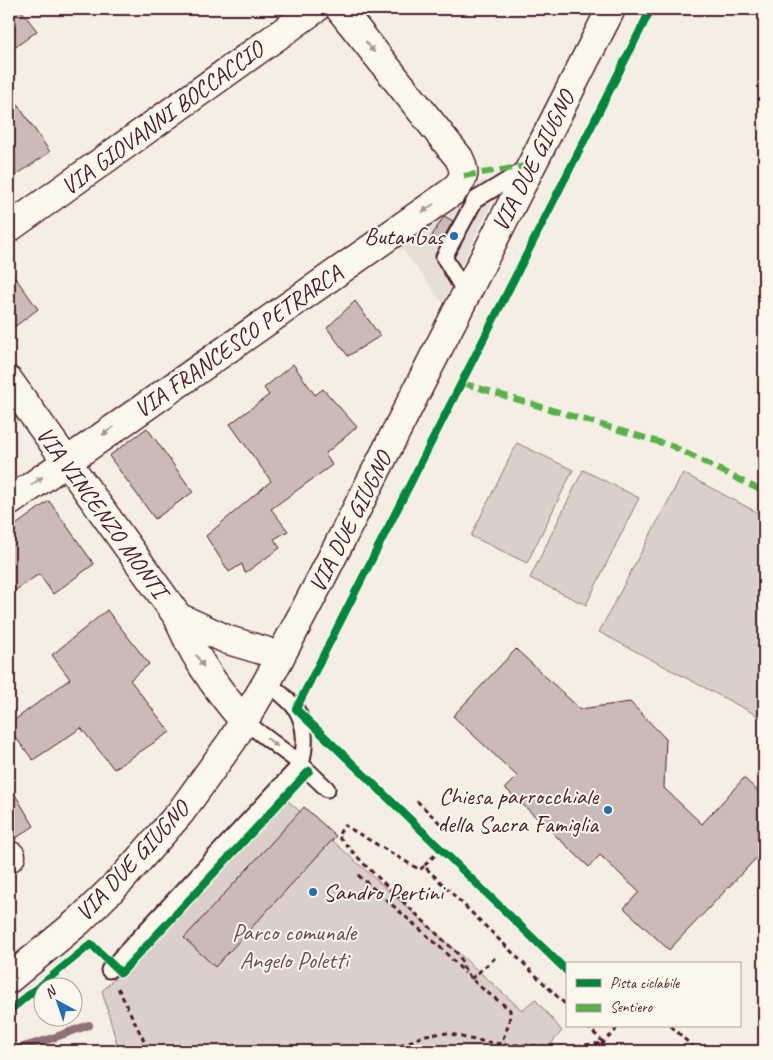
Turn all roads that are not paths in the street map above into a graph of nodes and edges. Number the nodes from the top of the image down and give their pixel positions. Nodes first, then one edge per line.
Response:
1 (315, 9) edge
2 (340, 9) edge
3 (611, 9) edge
4 (531, 165) junction
5 (9, 228) edge
6 (466, 294) junction
7 (9, 381) edge
8 (66, 461) junction
9 (9, 502) edge
10 (178, 618) junction
11 (273, 671) junction
12 (244, 721) junction
13 (301, 764) junction
14 (327, 790) dead end
15 (108, 970) road end
16 (9, 979) edge

1 - 5 street, VIA GIOVANNI BOCCACCIO
2 -> 8 street, VIA FRANCESCO PETRARCA
3 - 4 street, VIA DUE GIUGNO
4 - 6 street, VIA DUE GIUGNO
4 - 6 lane
6 - 11 street, VIA DUE GIUGNO
7 - 8 street, VIA VINCENZO MONTI
9 -> 8 street, VIA FRANCESCO PETRARCA
8 - 10 street, VIA VINCENZO MONTI
10 - 11 street, VIA VINCENZO MONTI
10 -> 12 street, VIA VINCENZO MONTI
11 - 12 street, VIA DUE GIUGNO
11 - 13 lane
12 -> 13 lane
12 - 16 street, VIA DUE GIUGNO
13 - 14 lane
13 - 15 lane

